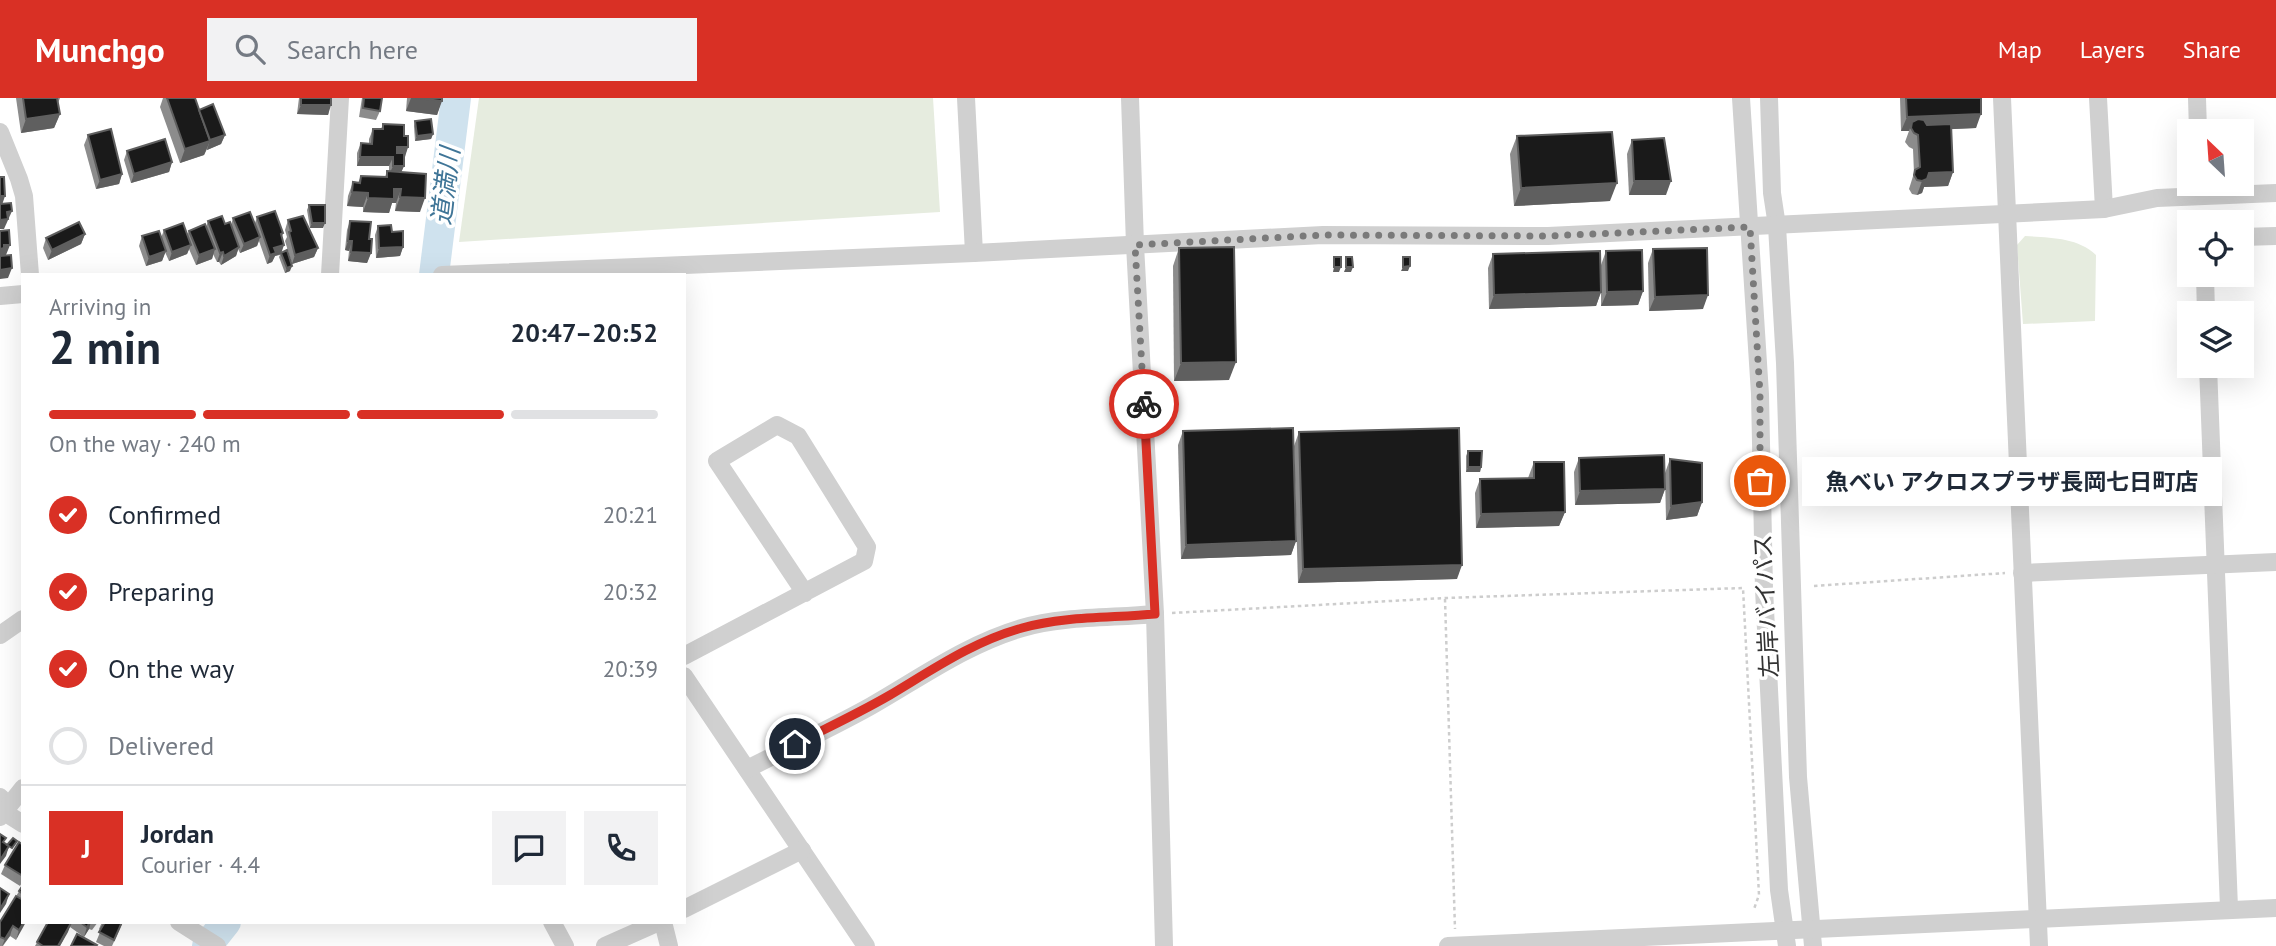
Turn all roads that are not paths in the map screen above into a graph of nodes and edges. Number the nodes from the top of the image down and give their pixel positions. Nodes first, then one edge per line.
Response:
1 (340, 98) edge
2 (966, 98) edge
3 (1130, 98) edge
4 (1741, 98) edge
5 (1769, 98) edge
6 (2002, 98) edge
7 (2098, 98) edge
8 (2197, 98) edge
9 (2198, 119) edge
10 (0, 132) edge
11 (2254, 192) edge
12 (2276, 193) edge
13 (2177, 194) edge
14 (2104, 209) junction
15 (2006, 215) junction
16 (1777, 226) junction
17 (1750, 227) junction
18 (2276, 236) edge
19 (2254, 237) edge
20 (1135, 245) junction
21 (974, 253) junction
22 (30, 273) edge
23 (330, 273) edge
24 (490, 273) edge
25 (21, 295) edge
26 (0, 296) edge
27 (2208, 378) edge
28 (2276, 562) edge
29 (2216, 564) junction
30 (2022, 573) junction
31 (805, 593) junction
32 (1155, 614) junction
33 (21, 620) edge
34 (0, 635) edge
35 (686, 655) edge
36 (686, 679) edge
37 (747, 769) junction
38 (21, 790) edge
39 (1, 809) edge
40 (21, 823) edge
41 (802, 850) junction
42 (686, 908) edge
43 (2230, 908) junction
44 (2276, 908) edge
45 (2038, 918) junction
46 (182, 924) edge
47 (553, 924) edge
48 (656, 924) edge
49 (662, 924) edge
50 (1811, 937) edge
51 (1786, 939) edge
52 (217, 946) edge
53 (565, 946) edge
54 (605, 946) edge
55 (669, 946) edge
56 (866, 946) edge
57 (1164, 946) edge
58 (1448, 946) edge
59 (1456, 946) edge
60 (2039, 946) edge

1 - 23 street
2 - 21 street
3 - 20 street
4 - 17 street, 左岸バイパス
5 - 16 street, 左岸バイパス
6 - 15 street
7 - 14 street
8 - 9 street
10 - 22 street
11 - 12 street
13 - 14 street
14 - 15 street
15 - 16 street
15 - 30 street
16 - 17 street
16 - 50 street, 左岸バイパス
17 - 20 street
17 - 51 street, 左岸バイパス
18 - 19 street
20 - 21 street
20 - 32 street
21 - 24 street
25 - 26 street
27 - 29 street
28 - 29 street
29 - 30 street
29 - 43 street
30 - 45 street
31 - 31 street
31 - 35 street
32 - 37 street
32 - 57 street
33 - 34 street
36 - 37 street
37 - 41 street
38 - 39 street
39 - 40 street
41 - 42 street
41 - 56 street
43 - 44 street
43 - 45 street
45 - 50 street
45 - 60 street
46 - 52 street
47 - 53 street
48 - 54 street
49 - 55 street
50 - 51 street
51 - 59 street
58 - 59 street

